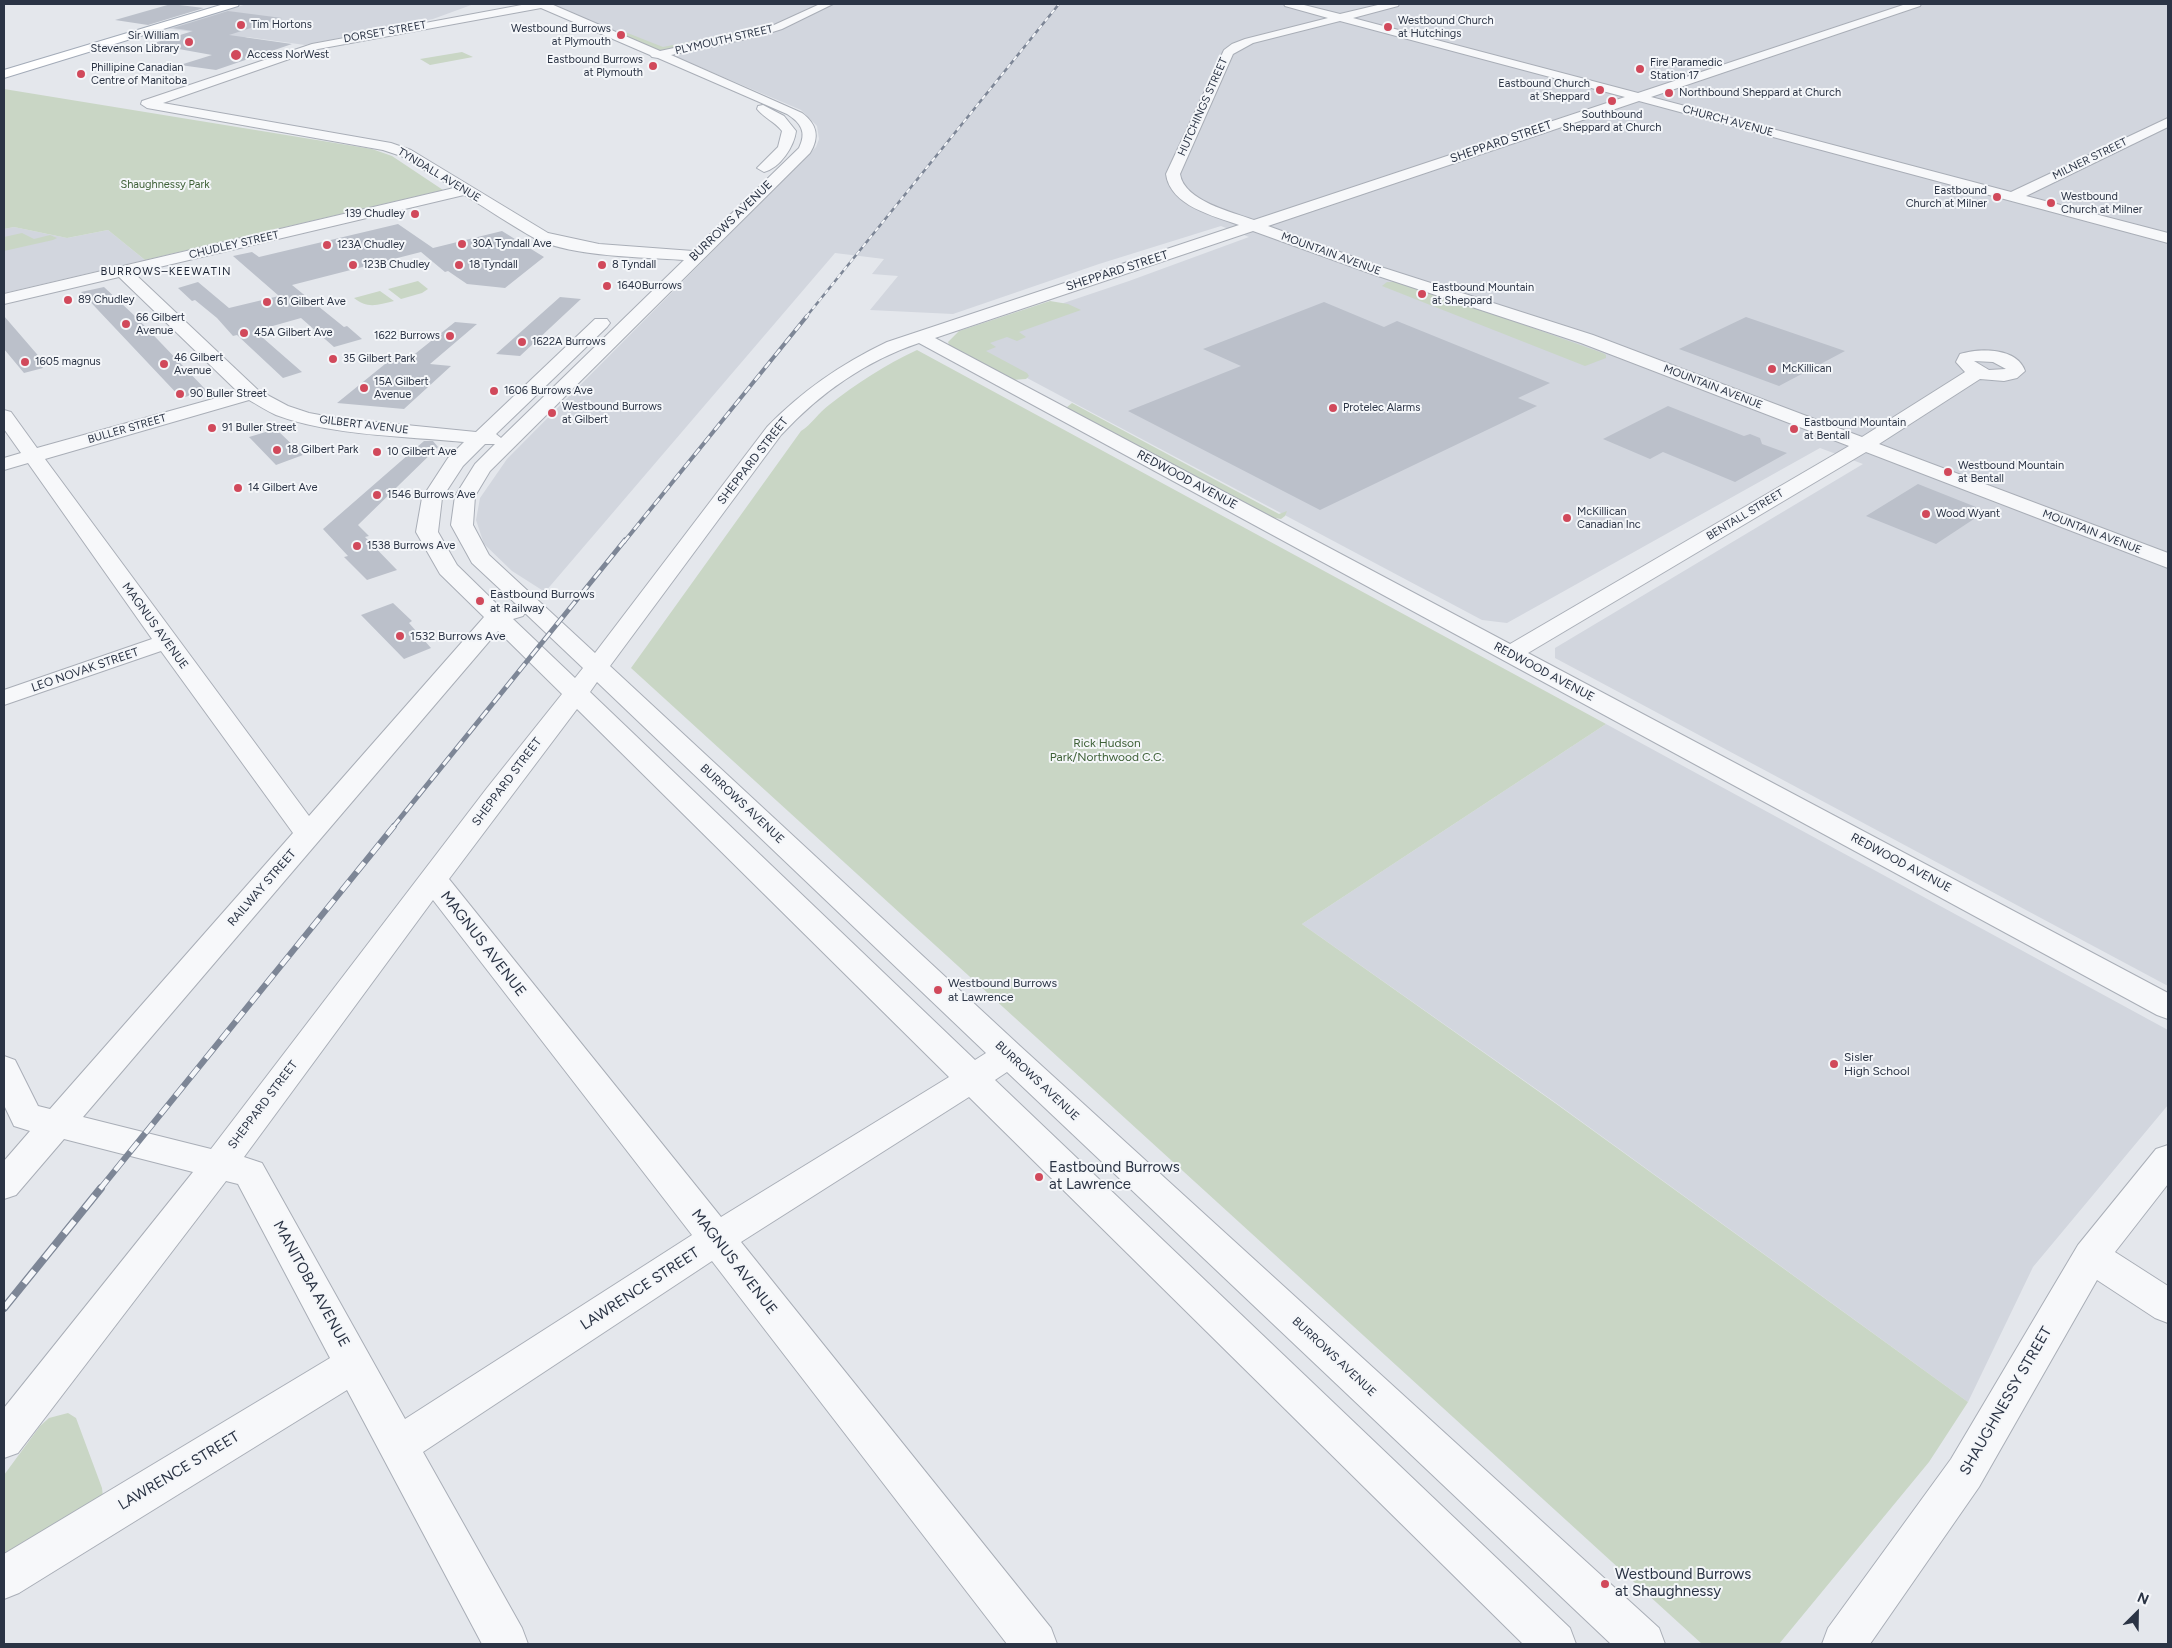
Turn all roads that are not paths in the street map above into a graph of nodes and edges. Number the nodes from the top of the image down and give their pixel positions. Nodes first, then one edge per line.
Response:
1 (216, 4) edge
2 (234, 4) edge
3 (543, 4) edge
4 (828, 4) edge
5 (1289, 4) edge
6 (1394, 4) edge
7 (1916, 4) edge
8 (524, 5) edge
9 (1340, 17) junction
10 (660, 54) junction
11 (644, 58) junction
12 (4, 68) edge
13 (4, 74) edge
14 (1637, 97) junction
15 (147, 104) joint
16 (2168, 122) edge
17 (756, 176) dead end
18 (465, 190) junction
19 (2012, 197) junction
20 (1254, 226) junction
21 (2168, 238) edge
22 (685, 251) junction
23 (660, 268) dead end
24 (123, 271) junction
25 (4, 299) edge
26 (614, 312) dead end
27 (920, 336) junction
28 (1978, 372) dead end
29 (251, 394) junction
30 (4, 416) edge
31 (480, 438) junction
32 (509, 440) junction
33 (1864, 445) junction
34 (33, 456) junction
35 (4, 464) edge
36 (2168, 561) edge
37 (530, 605) junction
38 (497, 618) junction
39 (165, 642) junction
40 (1510, 654) junction
41 (586, 680) junction
42 (4, 698) edge
43 (309, 834) junction
44 (433, 879) junction
45 (2168, 1006) edge
46 (1009, 1055) junction
47 (4, 1069) edge
48 (972, 1078) junction
49 (57, 1124) junction
50 (2168, 1159) edge
51 (218, 1166) junction
52 (4, 1185) edge
53 (716, 1239) junction
54 (2091, 1256) junction
55 (2168, 1306) edge
56 (354, 1364) junction
57 (4, 1439) edge
58 (399, 1445) junction
59 (4, 1578) edge
60 (506, 1644) edge
61 (1035, 1644) edge
62 (1554, 1644) edge
63 (1643, 1644) edge
64 (1844, 1644) edge

1 - 12 main road
2 - 13 main road
3 - 8 street, DORSET STREET
3 - 10 street, BURROWS AVENUE
4 - 10 street, PLYMOUTH STREET
5 - 9 street, CHURCH AVENUE
6 - 9 street, HUTCHINGS STREET
7 - 14 street, SHEPPARD STREET
8 - 11 street, BURROWS AVENUE
8 - 15 street, DORSET STREET
9 - 14 street, CHURCH AVENUE
9 - 20 street, HUTCHINGS STREET
10 - 11 street, PLYMOUTH STREET
10 - 22 street, BURROWS AVENUE
11 - 17 street, BURROWS AVENUE
14 - 19 street, CHURCH AVENUE
14 - 20 street, SHEPPARD STREET
15 - 18 street, TYNDALL AVENUE
16 - 19 street, MILNER STREET
18 - 22 street, TYNDALL AVENUE
18 - 24 street, CHUDLEY STREET
19 - 21 street, CHURCH AVENUE
20 - 27 street, SHEPPARD STREET
20 - 33 street, MOUNTAIN AVENUE
22 - 23 street, BURROWS AVENUE
22 - 32 street, BURROWS AVENUE
24 - 25 street, CHUDLEY STREET
24 - 29 street, GILBERT AVENUE
26 - 31 street, BURROWS AVENUE
27 - 40 street, REDWOOD AVENUE
27 - 41 street, SHEPPARD STREET
28 - 33 street, BENTALL STREET
29 - 31 street, GILBERT AVENUE
29 - 34 street, BULLER STREET
30 - 34 street, MAGNUS AVENUE
31 - 32 street, GILBERT AVENUE
31 - 38 street, BURROWS AVENUE
32 - 37 street, BURROWS AVENUE
33 - 36 street, MOUNTAIN AVENUE
33 - 40 street, BENTALL STREET
34 - 35 street, BULLER STREET
34 - 39 street, MAGNUS AVENUE
37 - 38 street, RAILWAY STREET
37 - 41 street, BURROWS AVENUE
38 - 41 street, BURROWS AVENUE
38 - 43 street, RAILWAY STREET
39 - 42 street, LEO NOVAK STREET
39 - 43 street, MAGNUS AVENUE
40 - 45 street, REDWOOD AVENUE
41 - 44 street, SHEPPARD STREET
41 - 46 street, BURROWS AVENUE
41 - 48 street, BURROWS AVENUE
43 - 49 street, RAILWAY STREET
44 - 51 street, SHEPPARD STREET
44 - 53 street, MAGNUS AVENUE
46 - 48 street, LAWRENCE STREET
46 - 63 street, BURROWS AVENUE
47 - 49 street, MANITOBA AVENUE
48 - 53 street, LAWRENCE STREET
48 - 62 street, BURROWS AVENUE
49 - 51 street, MANITOBA AVENUE
49 - 52 street, RAILWAY STREET
50 - 54 street, SHAUGHNESSY STREET
51 - 56 street, MANITOBA AVENUE
51 - 57 street, SHEPPARD STREET
53 - 58 street, LAWRENCE STREET
53 - 61 street, MAGNUS AVENUE
54 - 55 street
54 - 64 street, SHAUGHNESSY STREET
56 - 58 street, MANITOBA AVENUE
56 - 59 street, LAWRENCE STREET
58 - 60 street, MANITOBA AVENUE

